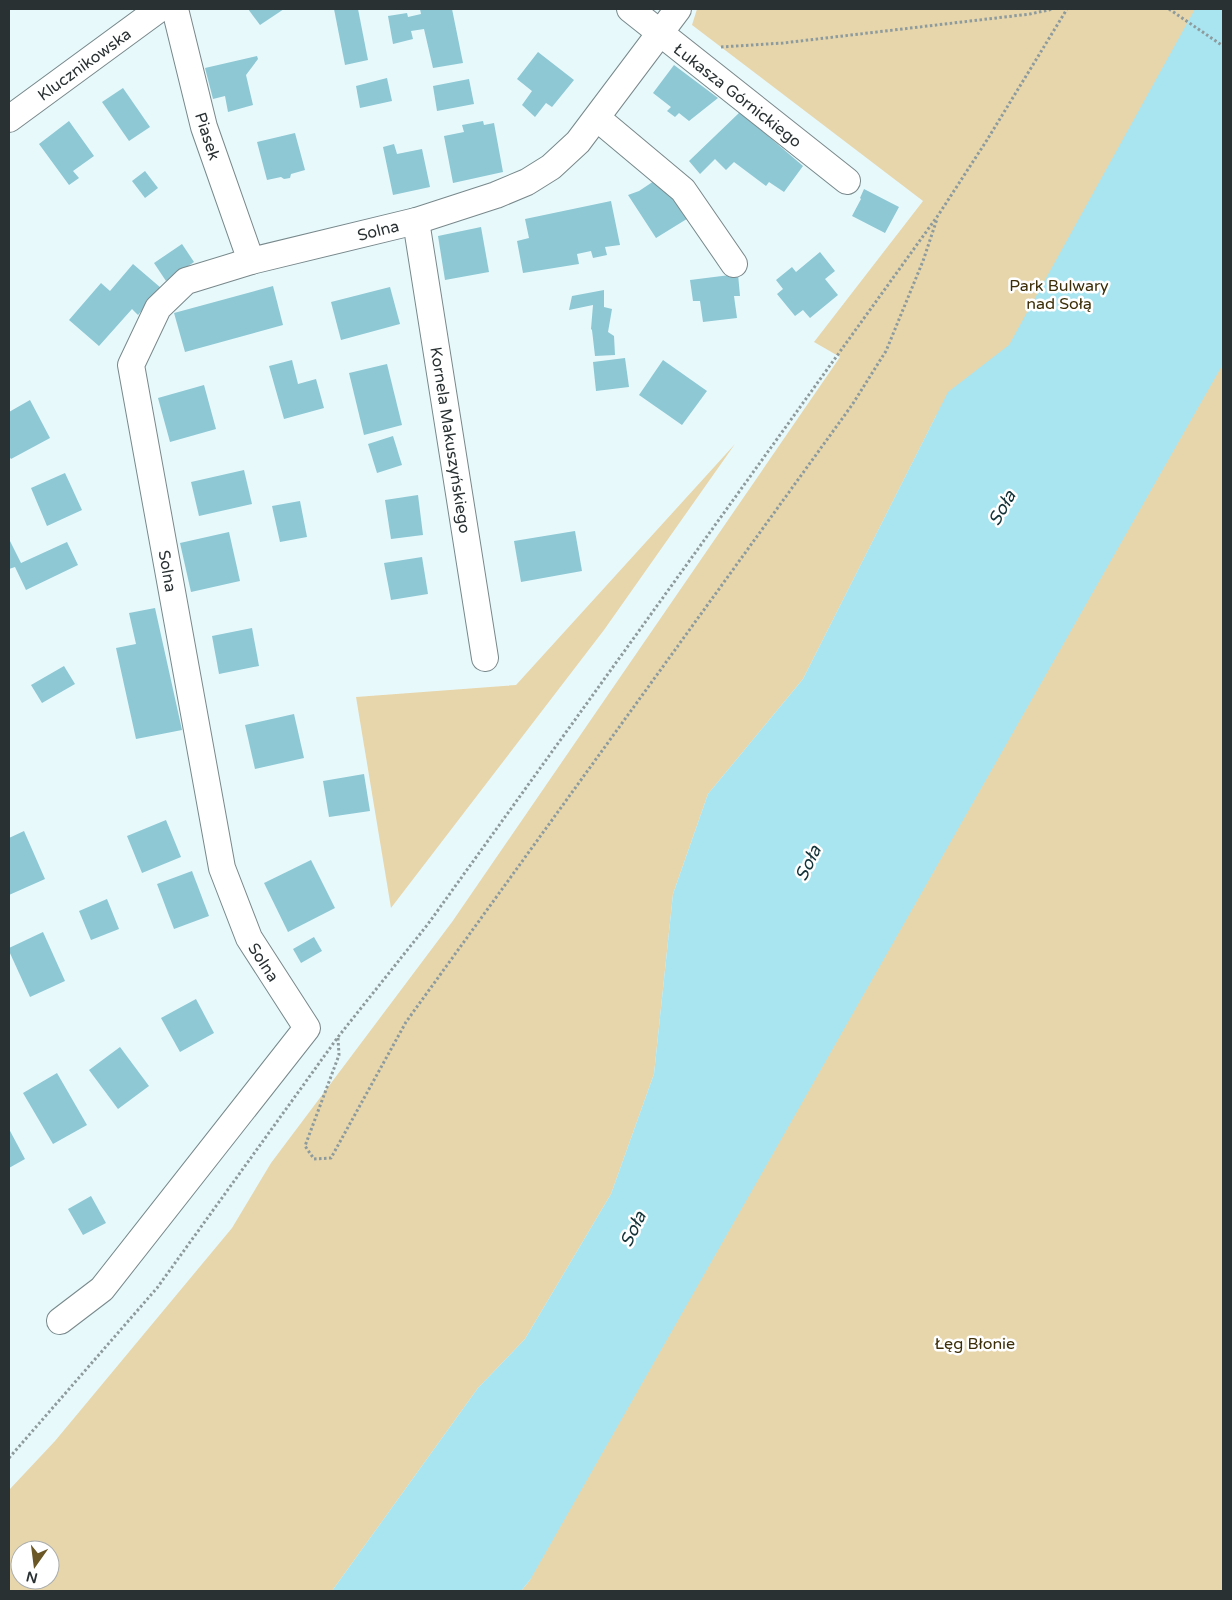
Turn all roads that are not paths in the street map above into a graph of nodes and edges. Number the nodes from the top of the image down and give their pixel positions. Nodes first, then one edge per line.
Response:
1 (158, 9) edge
2 (175, 9) edge
3 (630, 9) edge
4 (678, 9) edge
5 (671, 42) junction
6 (597, 118) junction
7 (9, 119) edge
8 (847, 181) dead end
9 (416, 221) junction
10 (251, 261) junction
11 (734, 264) dead end
12 (485, 658) dead end
13 (60, 1321) dead end

1 - 7 street, Klucznikowska
2 - 10 street, Piasek
3 - 5 street, Łukasza Górnickiego
4 - 5 street, Solna
5 - 6 street, Solna
5 - 8 street, Łukasza Górnickiego
6 - 9 street, Solna
6 - 11 street
9 - 10 street, Solna
9 - 12 street, Kornela Makuszyńskiego
10 - 13 street, Solna

